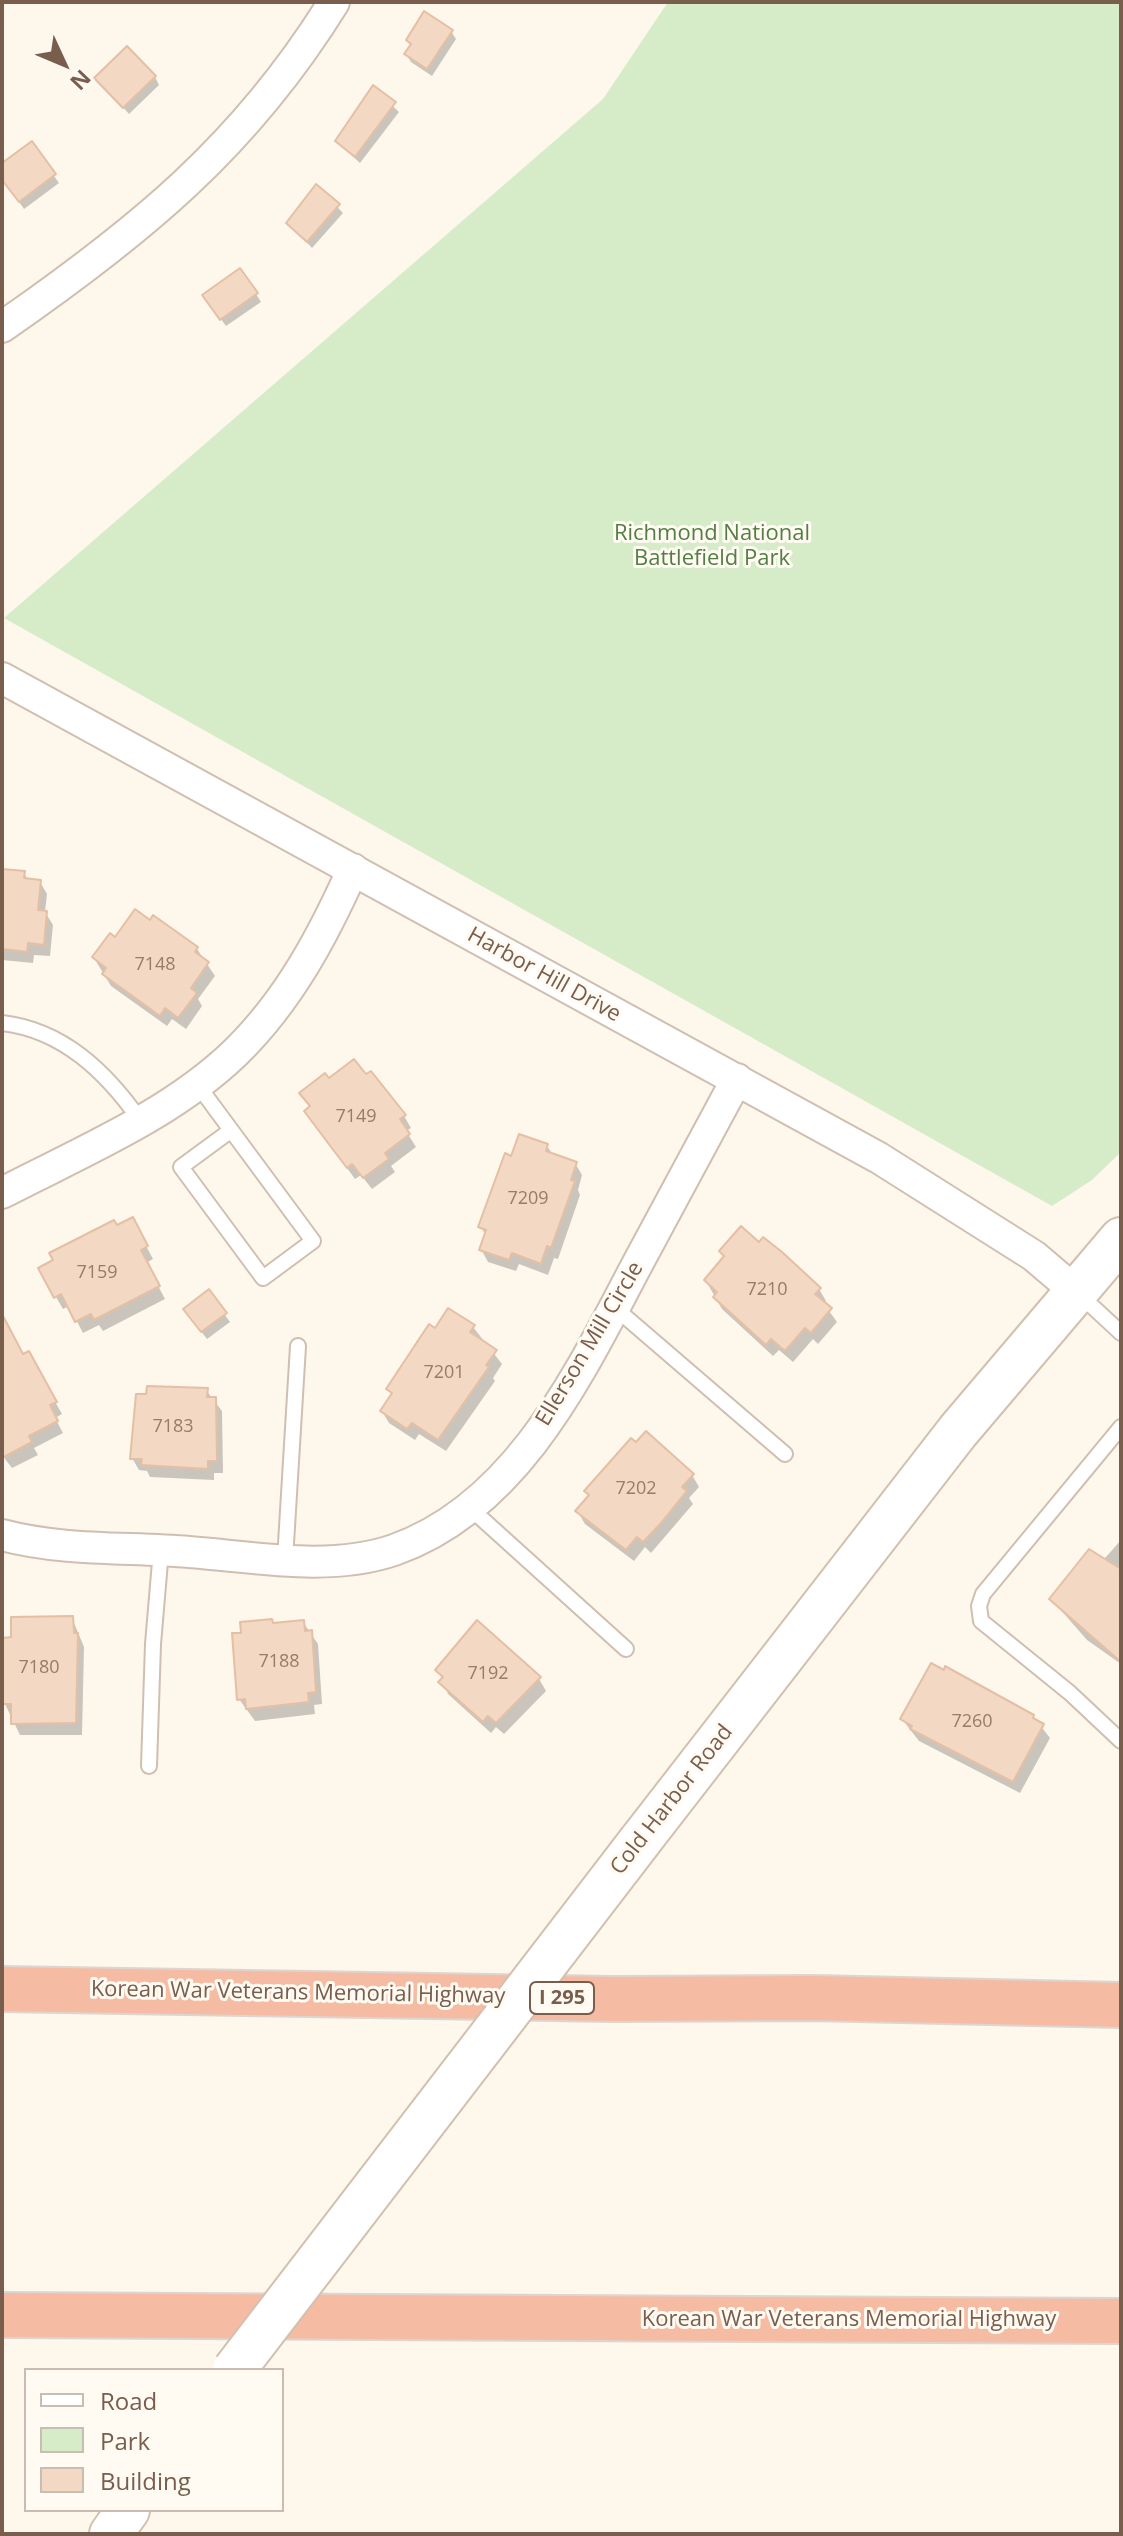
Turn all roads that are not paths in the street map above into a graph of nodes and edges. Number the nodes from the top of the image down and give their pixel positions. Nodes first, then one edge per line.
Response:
1 (334, 2) edge
2 (2, 327) edge
3 (2, 678) edge
4 (353, 869) junction
5 (2, 1023) edge
6 (737, 1079) junction
7 (197, 1084) junction
8 (140, 1120) junction
9 (230, 1131) junction
10 (2, 1193) edge
11 (1121, 1239) edge
12 (1074, 1290) junction
13 (614, 1307) junction
14 (1121, 1333) edge
15 (298, 1346) dead end
16 (1121, 1427) edge
17 (785, 1454) dead end
18 (470, 1508) junction
19 (2, 1535) edge
20 (161, 1550) junction
21 (285, 1560) junction
22 (626, 1649) dead end
23 (1121, 1741) edge
24 (149, 1766) dead end
25 (2, 1989) edge
26 (1121, 2005) edge
27 (2, 2315) edge
28 (1121, 2321) edge
29 (236, 2368) edge
30 (127, 2512) edge
31 (111, 2534) edge

1 - 2 street
3 - 4 street, Harbor Hill Drive
4 - 6 street, Harbor Hill Drive
4 - 7 street
5 - 8 lane
6 - 12 street, Harbor Hill Drive
6 - 13 street, Ellerson Mill Circle
7 - 8 street
7 - 9 lane
8 - 10 street
9 - 9 lane
11 - 12 main road, Cold Harbor Road
12 - 14 lane
12 - 29 main road, Cold Harbor Road, bridge
13 - 17 lane
13 - 18 street, Ellerson Mill Circle
15 - 21 lane
16 - 23 lane
18 - 21 street, Ellerson Mill Circle
18 - 22 lane
19 - 20 street, Ellerson Mill Circle
20 - 21 street, Ellerson Mill Circle
20 - 24 lane
25 - 26 highway, Korean War Veterans Memorial Highway / I 295
27 - 28 highway, Korean War Veterans Memorial Highway
30 - 31 main road

